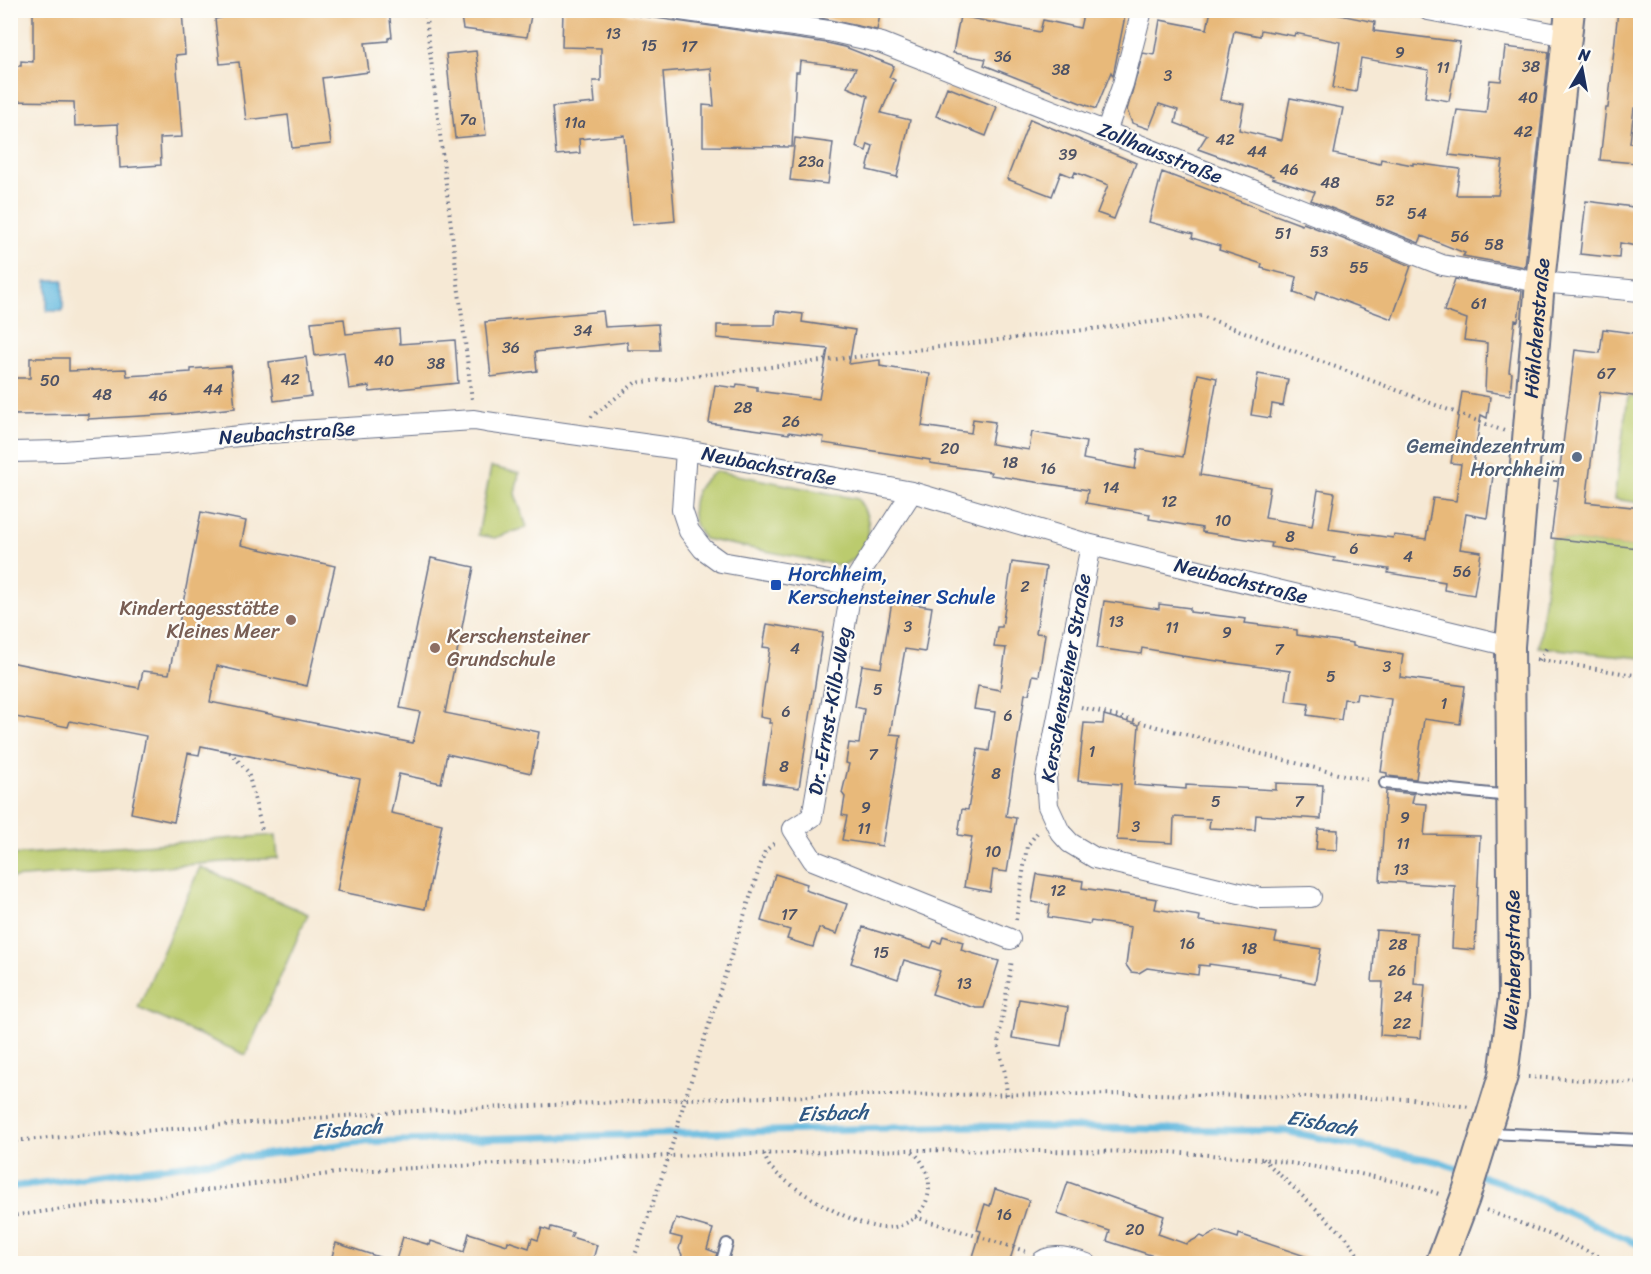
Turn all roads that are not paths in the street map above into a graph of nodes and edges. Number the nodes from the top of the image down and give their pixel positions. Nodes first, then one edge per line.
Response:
1 (680, 10) edge
2 (1142, 10) edge
3 (1428, 10) edge
4 (1569, 23) edge
5 (1106, 132) junction
6 (1540, 282) junction
7 (1641, 291) edge
8 (686, 450) junction
9 (10, 452) edge
10 (912, 492) junction
11 (1090, 545) junction
12 (852, 585) junction
13 (1510, 647) junction
14 (1385, 783) road end
15 (1511, 796) junction
16 (1311, 897) dead end
17 (1011, 939) road end
18 (1486, 1132) junction
19 (1641, 1140) edge
20 (727, 1244) dead end
21 (1040, 1262) edge
22 (721, 1263) edge
23 (1086, 1263) edge
24 (1440, 1263) edge

1 - 5 street, Zollhausstraße
2 - 5 street
3 - 4 street
4 - 6 street, Höhlchenstraße
5 - 6 street, Zollhausstraße
6 - 7 street, Zollhausstraße
6 - 13 street, Höhlchenstraße
8 - 9 street, Neubachstraße
8 - 10 street, Neubachstraße
8 - 12 street
10 - 11 street, Neubachstraße
10 - 12 street, Dr.-Ernst-Kilb-Weg
11 - 13 street, Neubachstraße
11 - 16 street, Kerschensteiner Straße
12 - 17 street, Dr.-Ernst-Kilb-Weg
13 - 15 street, Weinbergstraße
14 - 15 lane
15 - 18 street, Weinbergstraße
18 - 19 lane
18 - 24 street, Weinbergstraße
20 - 22 lane
21 - 23 street

